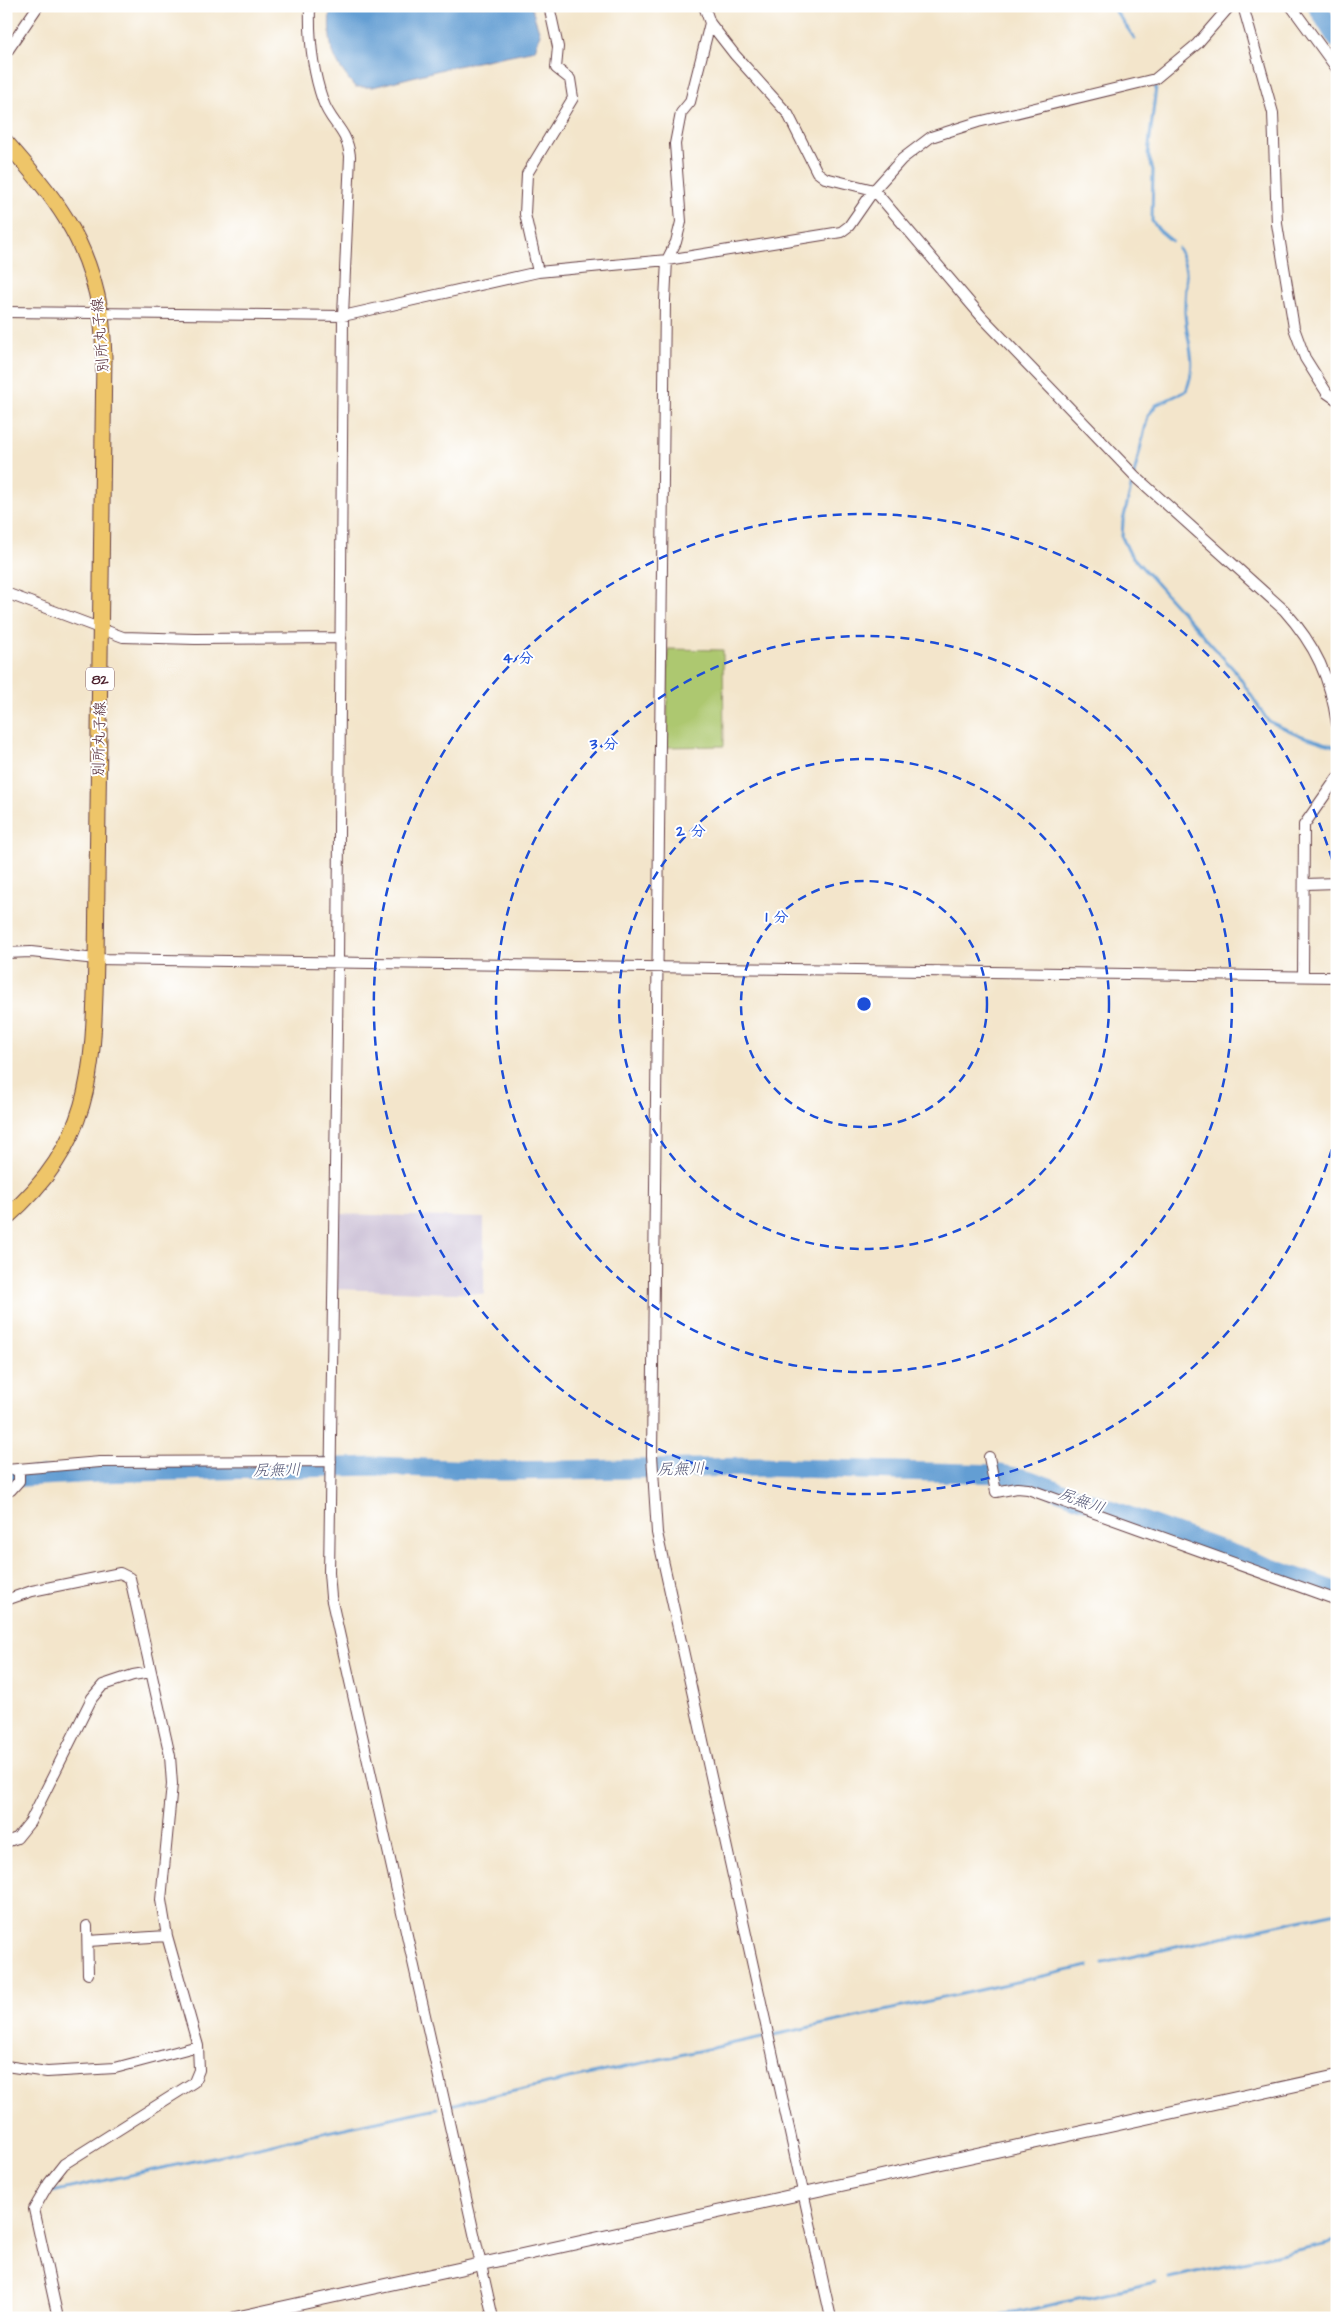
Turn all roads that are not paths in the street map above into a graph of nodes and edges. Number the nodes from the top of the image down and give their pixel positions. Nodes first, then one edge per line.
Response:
1 (38, 6) edge
2 (310, 6) edge
3 (550, 6) edge
4 (704, 6) edge
5 (1230, 6) edge
6 (1243, 6) edge
7 (1291, 6) edge
8 (710, 23) junction
9 (6, 53) edge
10 (1337, 70) edge
11 (6, 142) edge
12 (874, 190) junction
13 (667, 260) junction
14 (538, 272) junction
15 (6, 312) edge
16 (101, 312) junction
17 (343, 316) junction
18 (1337, 400) edge
19 (6, 593) edge
20 (101, 630) junction
21 (341, 638) junction
22 (1337, 724) edge
23 (1337, 778) edge
24 (1337, 883) edge
25 (1305, 884) junction
26 (6, 953) edge
27 (96, 958) junction
28 (338, 962) junction
29 (658, 966) junction
30 (1303, 976) junction
31 (1337, 977) edge
32 (6, 1218) edge
33 (331, 1461) junction
34 (990, 1462) dead end
35 (6, 1470) edge
36 (19, 1474) junction
37 (6, 1492) edge
38 (6, 1600) edge
39 (1337, 1600) edge
40 (151, 1672) junction
41 (6, 1842) edge
42 (87, 1926) dead end
43 (167, 1936) junction
44 (88, 1941) junction
45 (88, 1974) dead end
46 (198, 2046) junction
47 (6, 2066) edge
48 (1337, 2076) edge
49 (803, 2193) junction
50 (481, 2264) junction
51 (58, 2318) edge
52 (235, 2318) edge
53 (493, 2318) edge
54 (831, 2318) edge

1 - 9 street
2 - 17 street
3 - 14 street
4 - 8 street
5 - 12 street
6 - 18 street
7 - 10 street
8 - 12 street
8 - 13 street
11 - 16 main road, 別所丸子線 / 82
12 - 13 street
12 - 22 street
13 - 14 street
13 - 29 street
14 - 17 street
15 - 16 street
16 - 17 street
16 - 20 main road, 別所丸子線 / 82
17 - 21 street
19 - 20 street
20 - 21 street
20 - 27 main road, 別所丸子線 / 82
21 - 28 street
23 - 25 street
24 - 25 street
25 - 30 street
26 - 27 street
27 - 28 street
27 - 32 main road, 別所丸子線 / 82
28 - 29 street
28 - 33 street
29 - 30 street
29 - 49 street
30 - 31 street
33 - 36 street
33 - 50 street
34 - 39 street
35 - 36 street
36 - 37 street
38 - 40 street
40 - 41 street
40 - 43 street
42 - 44 street
43 - 44 street
43 - 46 street
44 - 45 street
46 - 47 street
46 - 51 street
48 - 49 street
49 - 50 street
49 - 54 street
50 - 52 street
50 - 53 street

